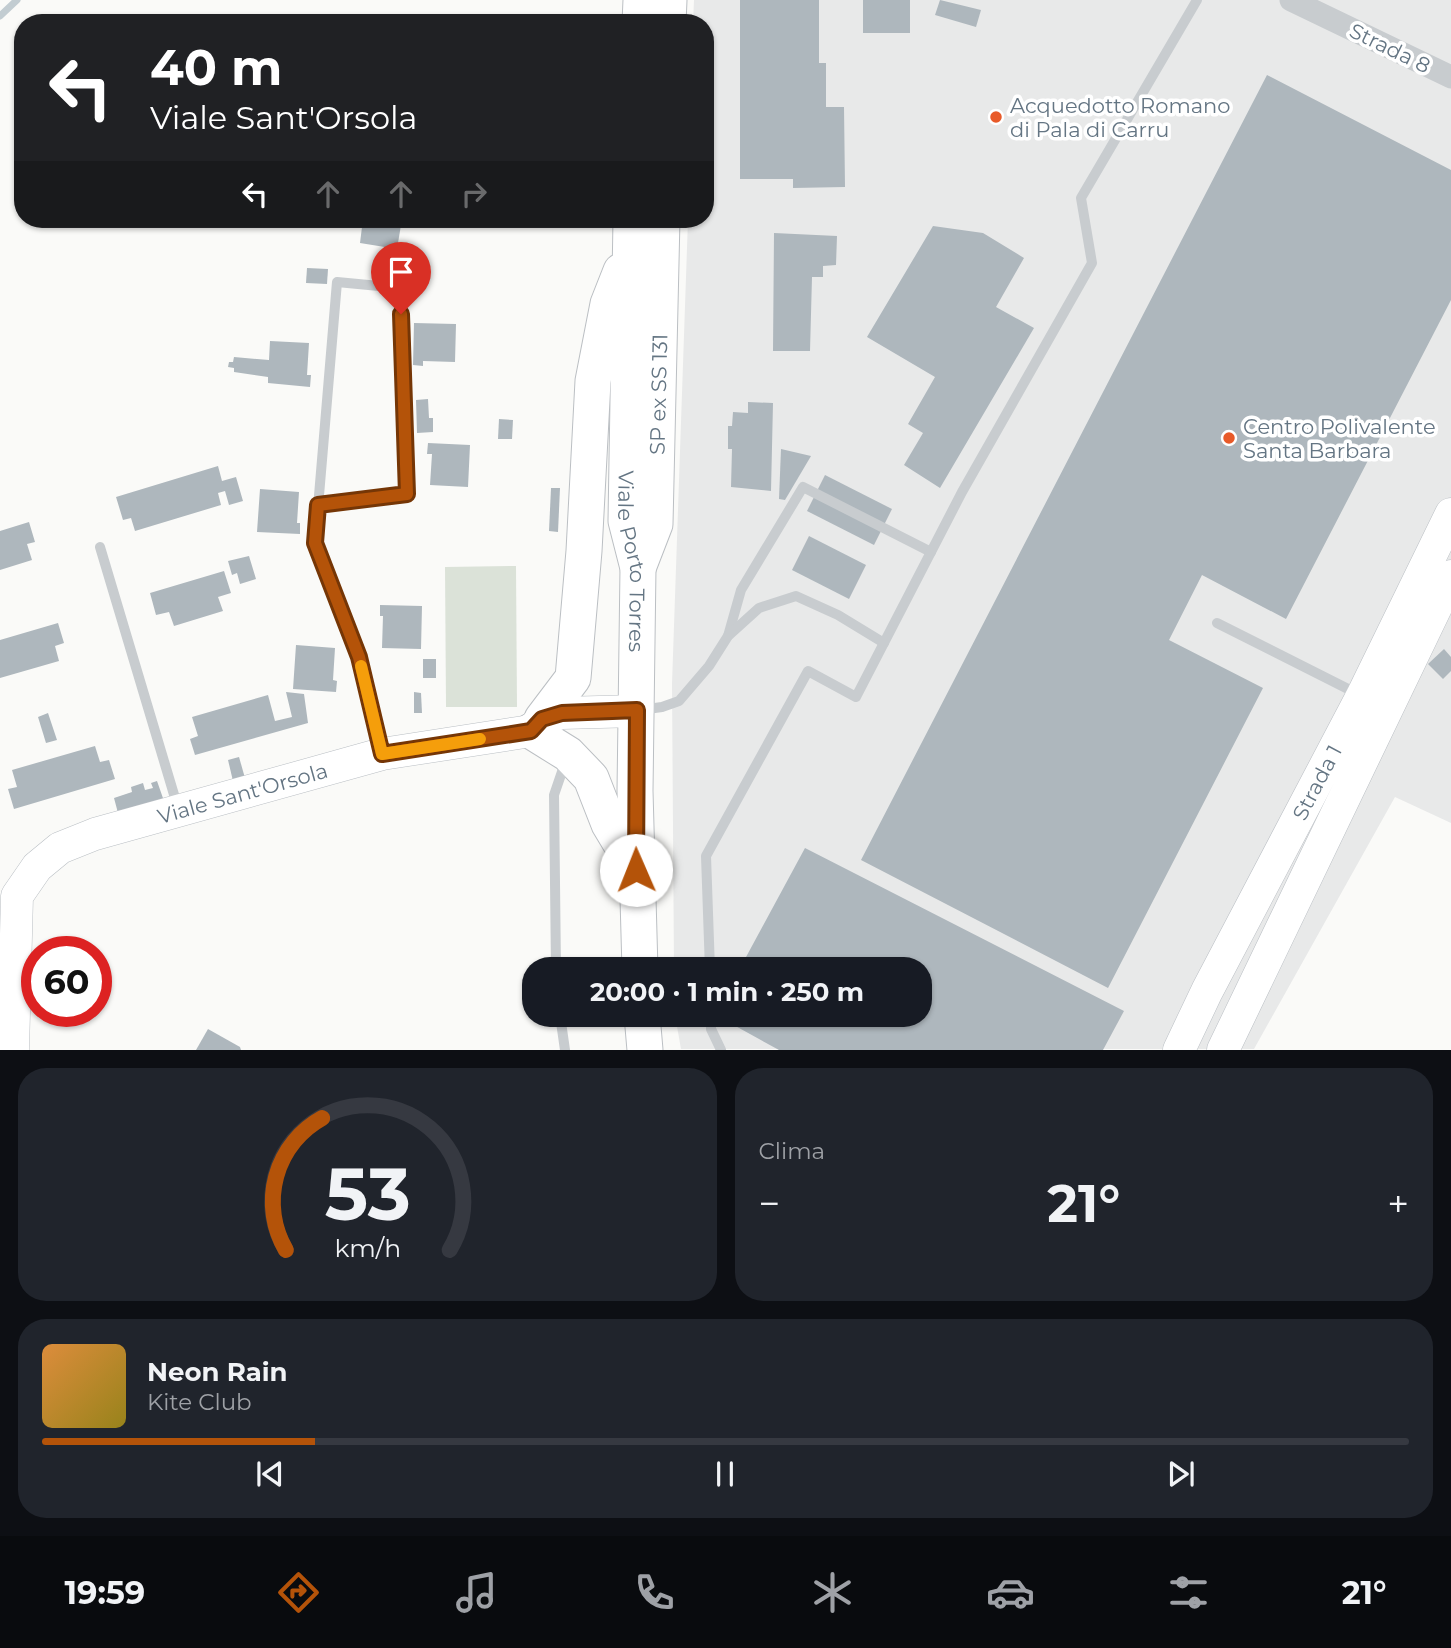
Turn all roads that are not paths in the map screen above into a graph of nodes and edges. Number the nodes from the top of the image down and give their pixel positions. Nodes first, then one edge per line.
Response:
1 (1197, 0) edge
2 (1291, 0) edge
3 (1451, 77) edge
4 (662, 228) edge
5 (630, 235) edge
6 (318, 505) junction
7 (1451, 514) edge
8 (100, 547) dead end
9 (931, 552) junction
10 (638, 568) junction
11 (1451, 576) edge
12 (1217, 623) dead end
13 (728, 636) junction
14 (884, 643) junction
15 (1363, 695) junction
16 (637, 710) junction
17 (536, 725) junction
18 (382, 754) junction
19 (568, 754) junction
20 (179, 811) junction
21 (636, 870) junction
22 (556, 957) edge
23 (639, 957) edge
24 (710, 957) edge
25 (562, 1027) edge
26 (643, 1027) edge
27 (711, 1027) edge
28 (13, 1049) edge
29 (565, 1049) edge
30 (645, 1049) edge
31 (721, 1049) edge
32 (1179, 1049) edge
33 (1223, 1049) edge

1 - 9 lane
2 - 3 street, Strada 8
4 - 10 main road, SP ex SS 131
5 - 10 main road, Viale Porto Torres
5 - 17 main road
6 - 6 lane
6 - 18 lane
7 - 15 street, Strada 1
8 - 20 lane
9 - 13 lane
9 - 14 lane
10 - 16 main road, Viale Porto Torres
11 - 33 street, Strada 1
12 - 15 lane
13 - 14 lane
13 - 16 lane
14 - 24 lane
15 - 32 street, Strada 1
16 - 17 street, Viale Sant'Orsola
16 - 21 main road, Viale Porto Torres
17 - 18 street, Viale Sant'Orsola
17 - 19 main road
18 - 20 street, Viale Sant'Orsola
19 - 21 main road
19 - 22 lane
20 - 28 street, Viale Sant'Orsola
21 - 23 main road
25 - 29 lane
26 - 30 main road
27 - 31 lane

